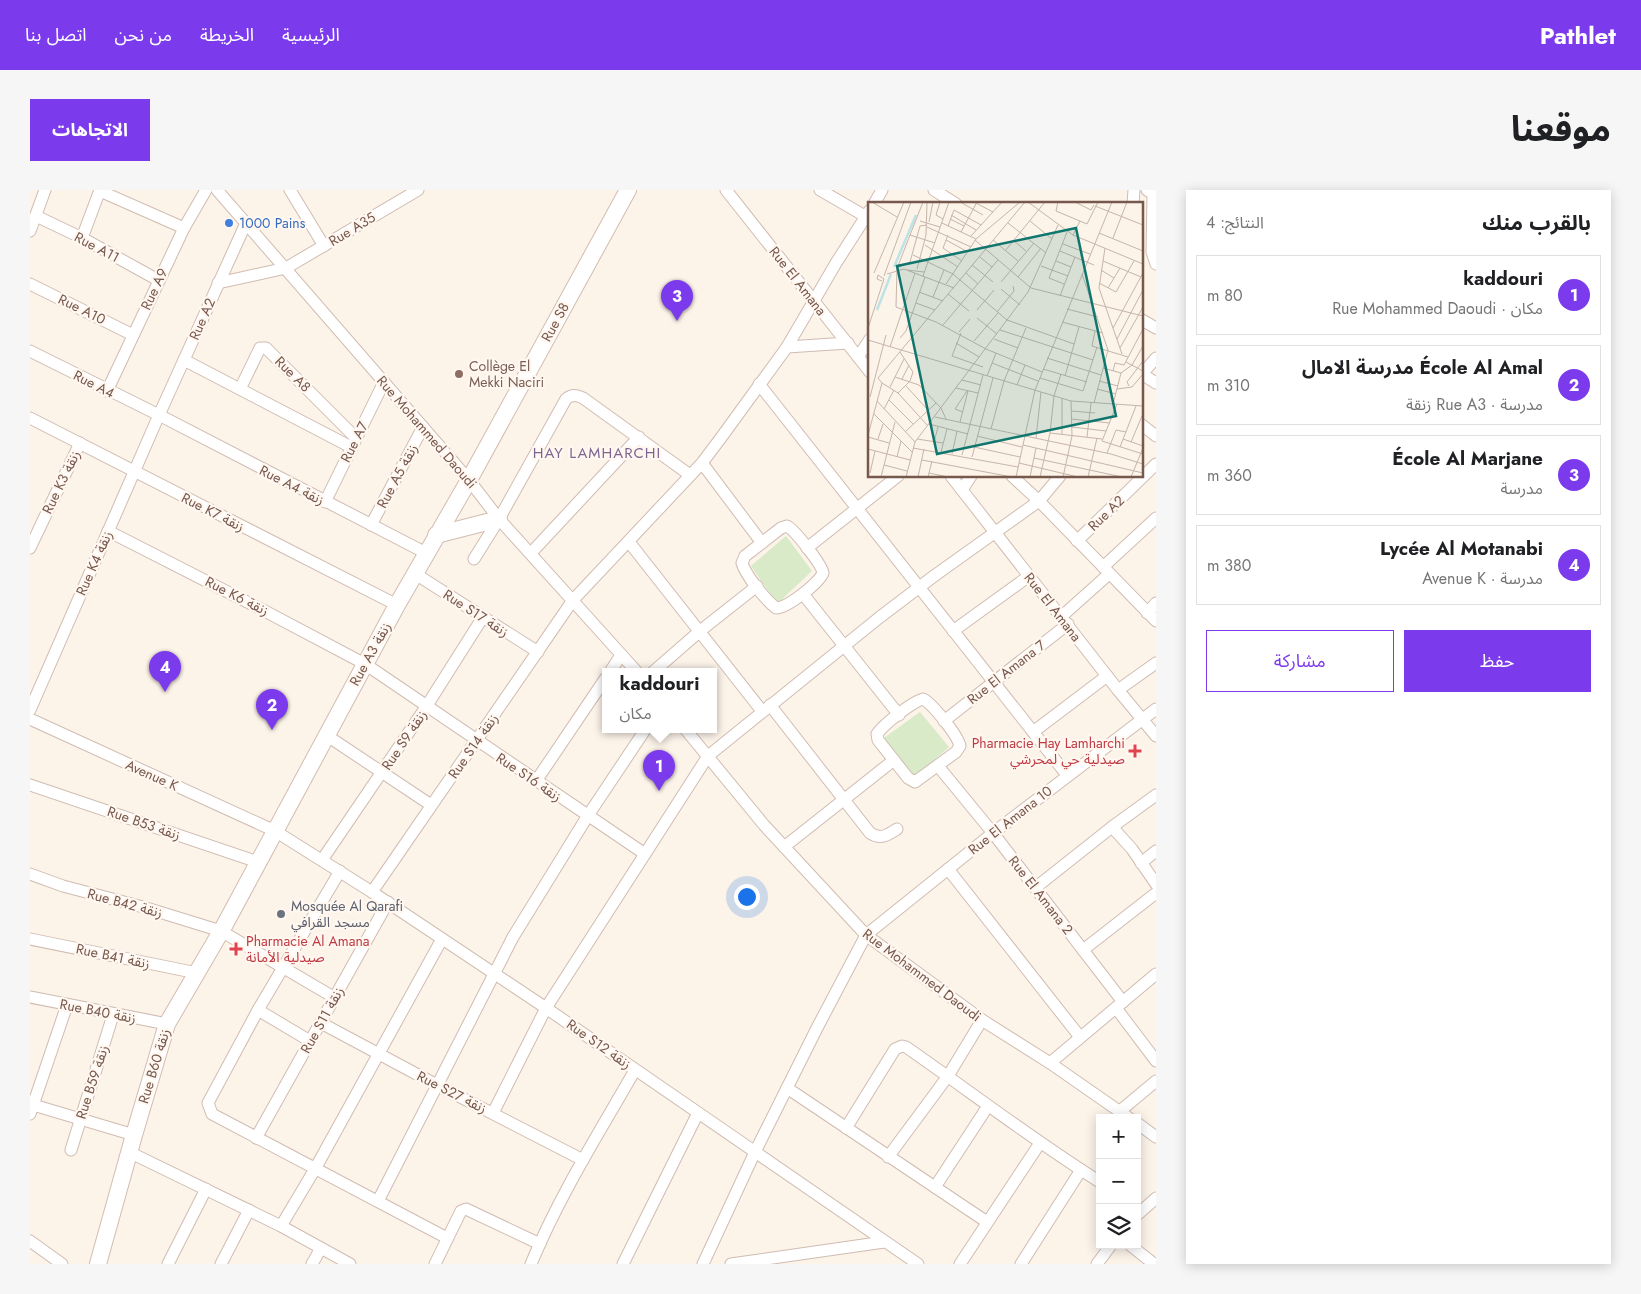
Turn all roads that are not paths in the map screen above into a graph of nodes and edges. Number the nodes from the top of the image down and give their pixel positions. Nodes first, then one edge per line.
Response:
1 (45, 190) edge
2 (100, 190) edge
3 (206, 190) edge
4 (217, 190) edge
5 (418, 190) edge
6 (628, 190) edge
7 (726, 190) edge
8 (820, 190) edge
9 (882, 190) edge
10 (934, 190) edge
11 (295, 192) edge
12 (1152, 194) edge
13 (875, 202) edge
14 (953, 202) edge
15 (868, 215) edge
16 (36, 216) junction
17 (246, 223) junction
18 (184, 228) junction
19 (30, 231) edge
20 (82, 238) junction
21 (324, 246) junction
22 (1156, 264) edge
23 (286, 268) junction
24 (158, 280) junction
25 (218, 283) junction
26 (30, 284) edge
27 (814, 302) junction
28 (1144, 321) edge
29 (1156, 328) edge
30 (133, 335) junction
31 (868, 342) edge
32 (848, 343) junction
33 (787, 347) junction
34 (30, 351) edge
35 (858, 357) junction
36 (1156, 358) edge
37 (184, 360) junction
38 (868, 370) edge
39 (1144, 372) edge
40 (1144, 375) edge
41 (384, 382) junction
42 (1156, 383) edge
43 (759, 384) junction
44 (240, 389) junction
45 (107, 390) junction
46 (159, 415) junction
47 (30, 418) edge
48 (423, 426) junction
49 (1144, 427) edge
50 (1156, 436) edge
51 (639, 437) junction
52 (80, 443) junction
53 (354, 443) junction
54 (702, 463) junction
55 (1156, 464) edge
56 (135, 471) junction
57 (1144, 472) edge
58 (690, 475) junction
59 (895, 478) edge
60 (953, 478) edge
61 (970, 478) edge
62 (1014, 478) edge
63 (1058, 478) edge
64 (469, 480) junction
65 (1132, 480) edge
66 (962, 490) junction
67 (325, 502) junction
68 (1039, 502) junction
69 (856, 509) junction
70 (1156, 518) edge
71 (499, 519) junction
72 (370, 525) junction
73 (108, 531) junction
74 (995, 533) junction
75 (436, 535) junction
76 (1077, 541) junction
77 (628, 542) junction
78 (762, 543) junction
79 (30, 548) edge
80 (807, 548) junction
81 (426, 553) junction
82 (531, 553) junction
83 (474, 559) dead end
84 (1106, 570) junction
85 (414, 573) junction
86 (1029, 576) junction
87 (757, 586) junction
88 (919, 587) junction
89 (803, 594) junction
90 (573, 600) junction
91 (1156, 603) edge
92 (397, 605) junction
93 (1147, 613) junction
94 (483, 617) junction
95 (1065, 620) junction
96 (1156, 621) edge
97 (700, 631) junction
98 (953, 631) junction
99 (845, 646) junction
100 (538, 652) junction
101 (621, 655) junction
102 (1156, 663) edge
103 (365, 664) junction
104 (613, 668) edge
105 (633, 668) edge
106 (658, 668) edge
107 (1107, 676) junction
108 (995, 682) junction
109 (602, 683) edge
110 (1118, 690) junction
111 (426, 707) junction
112 (766, 708) junction
113 (1156, 709) edge
114 (30, 710) edge
115 (899, 715) junction
116 (30, 719) edge
117 (1143, 719) junction
118 (944, 721) junction
119 (1033, 732) junction
120 (643, 733) edge
121 (689, 733) edge
122 (326, 735) junction
123 (1156, 736) edge
124 (477, 741) junction
125 (708, 756) junction
126 (894, 760) junction
127 (938, 766) junction
128 (382, 772) junction
129 (1067, 775) junction
130 (536, 781) junction
131 (30, 785) edge
132 (1156, 796) edge
133 (843, 800) junction
134 (431, 805) junction
135 (587, 816) junction
136 (1112, 827) junction
137 (898, 829) dead end
138 (275, 831) junction
139 (992, 833) junction
140 (784, 847) junction
141 (1156, 851) edge
142 (644, 854) junction
143 (322, 860) junction
144 (258, 862) junction
145 (1141, 863) junction
146 (948, 869) junction
147 (340, 872) junction
148 (30, 874) edge
149 (1156, 884) edge
150 (1035, 888) junction
151 (372, 892) junction
152 (1156, 893) edge
153 (388, 902) junction
154 (221, 931) junction
155 (866, 935) junction
156 (30, 939) edge
157 (442, 939) junction
158 (1083, 950) junction
159 (284, 967) junction
160 (197, 973) junction
161 (494, 973) junction
162 (1156, 974) edge
163 (30, 997) edge
164 (335, 998) junction
165 (67, 1005) junction
166 (1119, 1005) junction
167 (546, 1008) junction
168 (258, 1010) junction
169 (114, 1015) junction
170 (982, 1020) junction
171 (321, 1023) junction
172 (167, 1024) junction
173 (1080, 1037) junction
174 (310, 1041) junction
175 (379, 1053) junction
176 (1156, 1061) edge
177 (1050, 1063) junction
178 (636, 1070) junction
179 (948, 1076) junction
180 (1156, 1081) edge
181 (437, 1085) junction
182 (787, 1088) junction
183 (988, 1106) junction
184 (31, 1108) edge
185 (698, 1112) junction
186 (493, 1113) junction
187 (1124, 1114) edge
188 (80, 1119) junction
189 (1141, 1126) edge
190 (846, 1128) junction
191 (134, 1135) junction
192 (1156, 1136) edge
193 (256, 1138) junction
194 (1040, 1143) junction
195 (70, 1150) dead end
196 (129, 1152) junction
197 (755, 1152) junction
198 (888, 1157) junction
199 (583, 1160) junction
200 (315, 1169) junction
201 (1082, 1170) junction
202 (1096, 1179) edge
203 (935, 1187) junction
204 (206, 1189) junction
205 (1156, 1198) edge
206 (378, 1201) junction
207 (1141, 1209) edge
208 (249, 1210) junction
209 (987, 1222) junction
210 (281, 1226) junction
211 (447, 1238) junction
212 (30, 1241) edge
213 (884, 1242) junction
214 (540, 1244) junction
215 (321, 1248) junction
216 (1108, 1249) edge
217 (1135, 1249) edge
218 (102, 1262) edge
219 (62, 1264) edge
220 (168, 1264) edge
221 (221, 1264) edge
222 (312, 1264) edge
223 (350, 1264) edge
224 (435, 1264) edge
225 (531, 1264) edge
226 (623, 1264) edge
227 (703, 1264) edge
228 (731, 1264) edge
229 (918, 1264) edge
230 (960, 1264) edge
231 (1021, 1264) edge
232 (1097, 1264) edge
233 (1154, 1264) edge

1 - 16 street
2 - 18 street
2 - 20 street
3 - 18 street, Rue A9
4 - 17 street, Rue Mohammed Daoudi
5 - 21 street, Rue A35
6 - 64 street, Rue S8
7 - 27 street, Rue El Amana
8 - 15 street
9 - 13 street
10 - 14 street
11 - 21 street
12 - 22 street
15 - 27 street, Rue S14 زنقة
16 - 19 street
16 - 20 street, Rue A11
17 - 23 street, Rue Mohammed Daoudi
17 - 25 street, Rue A2
18 - 24 street, Rue A9
20 - 24 street, Rue A11
21 - 23 street, Rue A35
23 - 25 street, Rue A35
23 - 41 street, Rue Mohammed Daoudi
24 - 30 street, Rue A9
25 - 37 street, Rue A2
26 - 30 street, Rue A10
27 - 32 street, Rue El Amana
27 - 33 street, Rue S14 زنقة
28 - 29 street
30 - 45 street, Rue A9
31 - 35 street
32 - 33 street
32 - 35 street, Rue El Amana
33 - 43 street, Rue S14 زنقة
34 - 45 street, Rue A4
35 - 38 street, Rue El Amana
36 - 39 street
37 - 44 street
37 - 46 street, Rue A2
40 - 42 street
41 - 48 street, Rue Mohammed Daoudi
41 - 53 street, Rue A7
43 - 54 street, Rue S14 زنقة
43 - 69 street
44 - 53 street
44 - 53 street, Rue A8
45 - 46 street, Rue A4
46 - 56 street, Rue K4 زنقة
46 - 67 street, Rue A4 زنقة
47 - 52 street, Rue K7 زنقة
48 - 64 street, Rue Mohammed Daoudi
48 - 72 street, Rue A5 زنقة
49 - 50 street
51 - 58 street
51 - 71 street
51 - 82 street
52 - 56 street, Rue K7 زنقة
52 - 79 street, Rue K3 زنقة
53 - 67 street, Rue A7
54 - 58 street, Rue S14 زنقة
54 - 78 street
55 - 57 street, Rue A2
56 - 73 street, Rue K4 زنقة
56 - 92 street, Rue K7 زنقة
58 - 77 street, Rue S14 زنقة
59 - 69 street
60 - 66 street, Rue El Amana
61 - 66 street
62 - 68 street
63 - 68 street
64 - 71 street, Rue Mohammed Daoudi
64 - 75 street, Rue A3 زنقة
65 - 76 street, Rue A2
66 - 74 street, Rue El Amana
67 - 72 street, Rue A4 زنقة
68 - 74 street
68 - 76 street
69 - 80 street
69 - 88 street
70 - 84 street, Rue El Amana 7
71 - 75 street
71 - 82 street, Rue Mohammed Daoudi
71 - 83 street
72 - 81 street, Rue A4 زنقة
73 - 103 street, Rue K6 زنقة
73 - 114 street, Rue K4 زنقة
74 - 86 street, Rue El Amana
74 - 88 street
75 - 81 street, Rue A3 زنقة
76 - 84 street
77 - 90 street, Rue S14 زنقة
77 - 97 street
78 - 80 street
78 - 87 street
80 - 89 street
81 - 85 street, Rue A3 زنقة
82 - 90 street, Rue Mohammed Daoudi
84 - 93 street
84 - 95 street, Rue El Amana 7
85 - 92 street, Rue A3 زنقة
85 - 94 street, Rue S17 زنقة
86 - 95 street, Rue El Amana
86 - 98 street
87 - 89 street
87 - 97 street
88 - 98 street
88 - 99 street
89 - 99 street
90 - 100 street, Rue S14 زنقة
90 - 101 street, Rue Mohammed Daoudi
91 - 93 street
92 - 103 street, Rue A3 زنقة
93 - 96 street
94 - 100 street, Rue S17 زنقة
94 - 111 street, Rue S9 زنقة
95 - 107 street, Rue El Amana
95 - 108 street, Rue El Amana 7
97 - 106 street
97 - 112 street
98 - 108 street
99 - 112 street
99 - 115 street
100 - 124 street, Rue S14 زنقة
101 - 104 street
101 - 105 street, Rue Mohammed Daoudi
102 - 110 street
103 - 111 street, Rue S16 زنقة
103 - 122 street, Rue A3 زنقة
107 - 110 street, Rue El Amana
107 - 119 street
108 - 118 street, Rue El Amana 7
108 - 119 street
109 - 130 street
110 - 117 street, Rue El Amana
111 - 124 street, Rue S16 زنقة
111 - 128 street, Rue S9 زنقة
112 - 125 street
112 - 133 street
113 - 117 street, Rue El Amana 10
115 - 118 street
115 - 126 street
116 - 138 street, Avenue K
117 - 123 street, Rue El Amana
117 - 129 street, Rue El Amana 10
118 - 127 street
119 - 129 street
120 - 135 street
121 - 125 street, Rue Mohammed Daoudi
122 - 128 street
122 - 138 street, Rue A3 زنقة
124 - 130 street, Rue S16 زنقة
124 - 134 street, Rue S14 زنقة
125 - 140 street, Rue Mohammed Daoudi
125 - 142 street
126 - 127 street
126 - 133 street
127 - 139 street, Rue El Amana 2
128 - 134 street
128 - 143 street, Rue S9 زنقة
129 - 139 street, Rue El Amana 10
130 - 135 street, Rue S16 زنقة
131 - 144 street, Rue B53 زنقة
132 - 136 street
133 - 137 street
133 - 140 street
134 - 151 street, Rue S14 زنقة
135 - 142 street, Rue S16 زنقة
135 - 161 street
136 - 145 street
136 - 150 street
138 - 143 street, Rue S12 زنقة
138 - 144 street, Rue B60 زنقة
139 - 146 street, Rue El Amana 10
139 - 150 street, Rue El Amana 2
140 - 155 street, Rue Mohammed Daoudi
141 - 145 street
142 - 167 street
143 - 147 street, Rue S12 زنقة
144 - 154 street, Rue B60 زنقة
145 - 149 street
146 - 155 street, Rue El Amana 10
146 - 173 street
147 - 151 street, Rue S12 زنقة
147 - 159 street
148 - 154 street, Rue B42 زنقة
150 - 158 street, Rue El Amana 2
151 - 153 street, Rue S12 زنقة
152 - 158 street
153 - 157 street, Rue S12 زنقة
153 - 164 street, Rue S11 زنقة
154 - 159 street, Rue B42 زنقة
154 - 160 street, Rue B60 زنقة
155 - 170 street, Rue Mohammed Daoudi
155 - 182 street
156 - 160 street, Rue B41 زنقة
157 - 161 street, Rue S12 زنقة
157 - 175 street
158 - 166 street, Rue El Amana 2
159 - 164 street, Rue B42 زنقة
159 - 168 street
160 - 172 street, Rue B60 زنقة
161 - 167 street, Rue S12 زنقة
161 - 181 street
162 - 166 street
163 - 165 street, Rue B40 زنقة
164 - 171 street, Rue S11 زنقة
165 - 169 street, Rue B40 زنقة
165 - 184 street
166 - 173 street
166 - 176 street, Rue El Amana 2
167 - 178 street, Rue S12 زنقة
167 - 186 street
168 - 174 street
168 - 193 street
169 - 172 street, Rue B40 زنقة
169 - 188 street, Rue B59 زنقة
170 - 177 street, Rue Mohammed Daoudi
170 - 179 street
171 - 174 street, Rue S11 زنقة
171 - 175 street, Rue S27 زنقة
172 - 191 street, Rue B60 زنقة
173 - 177 street
174 - 193 street, Rue S11 زنقة
175 - 181 street, Rue S27 زنقة
175 - 200 street
177 - 187 street, Rue Mohammed Daoudi
178 - 185 street, Rue S12 زنقة
178 - 199 street
179 - 183 street
179 - 190 street
179 - 198 street
180 - 187 street
181 - 186 street, Rue S27 زنقة
181 - 206 street
182 - 190 street
182 - 197 street
183 - 194 street
183 - 203 street
184 - 188 street
185 - 197 street, Rue S12 زنقة
185 - 226 street
186 - 199 street, Rue S27 زنقة
188 - 191 street
188 - 195 street, Rue B59 زنقة
189 - 192 street
190 - 198 street
191 - 196 street, Rue B60 زنقة
193 - 200 street
194 - 201 street
194 - 209 street
196 - 204 street
196 - 218 street, Rue B60 زنقة
197 - 213 street, Rue S12 زنقة
197 - 227 street
198 - 203 street
199 - 214 street
200 - 206 street
200 - 210 street
201 - 202 street
201 - 231 street
203 - 209 street
204 - 208 street
204 - 220 street
205 - 207 street
206 - 211 street
208 - 210 street
208 - 221 street
209 - 230 street
210 - 215 street
211 - 214 street
211 - 224 street
212 - 219 street
213 - 228 street
213 - 229 street, Rue S12 زنقة
214 - 225 street
215 - 222 street
215 - 223 street
216 - 232 street
217 - 233 street

